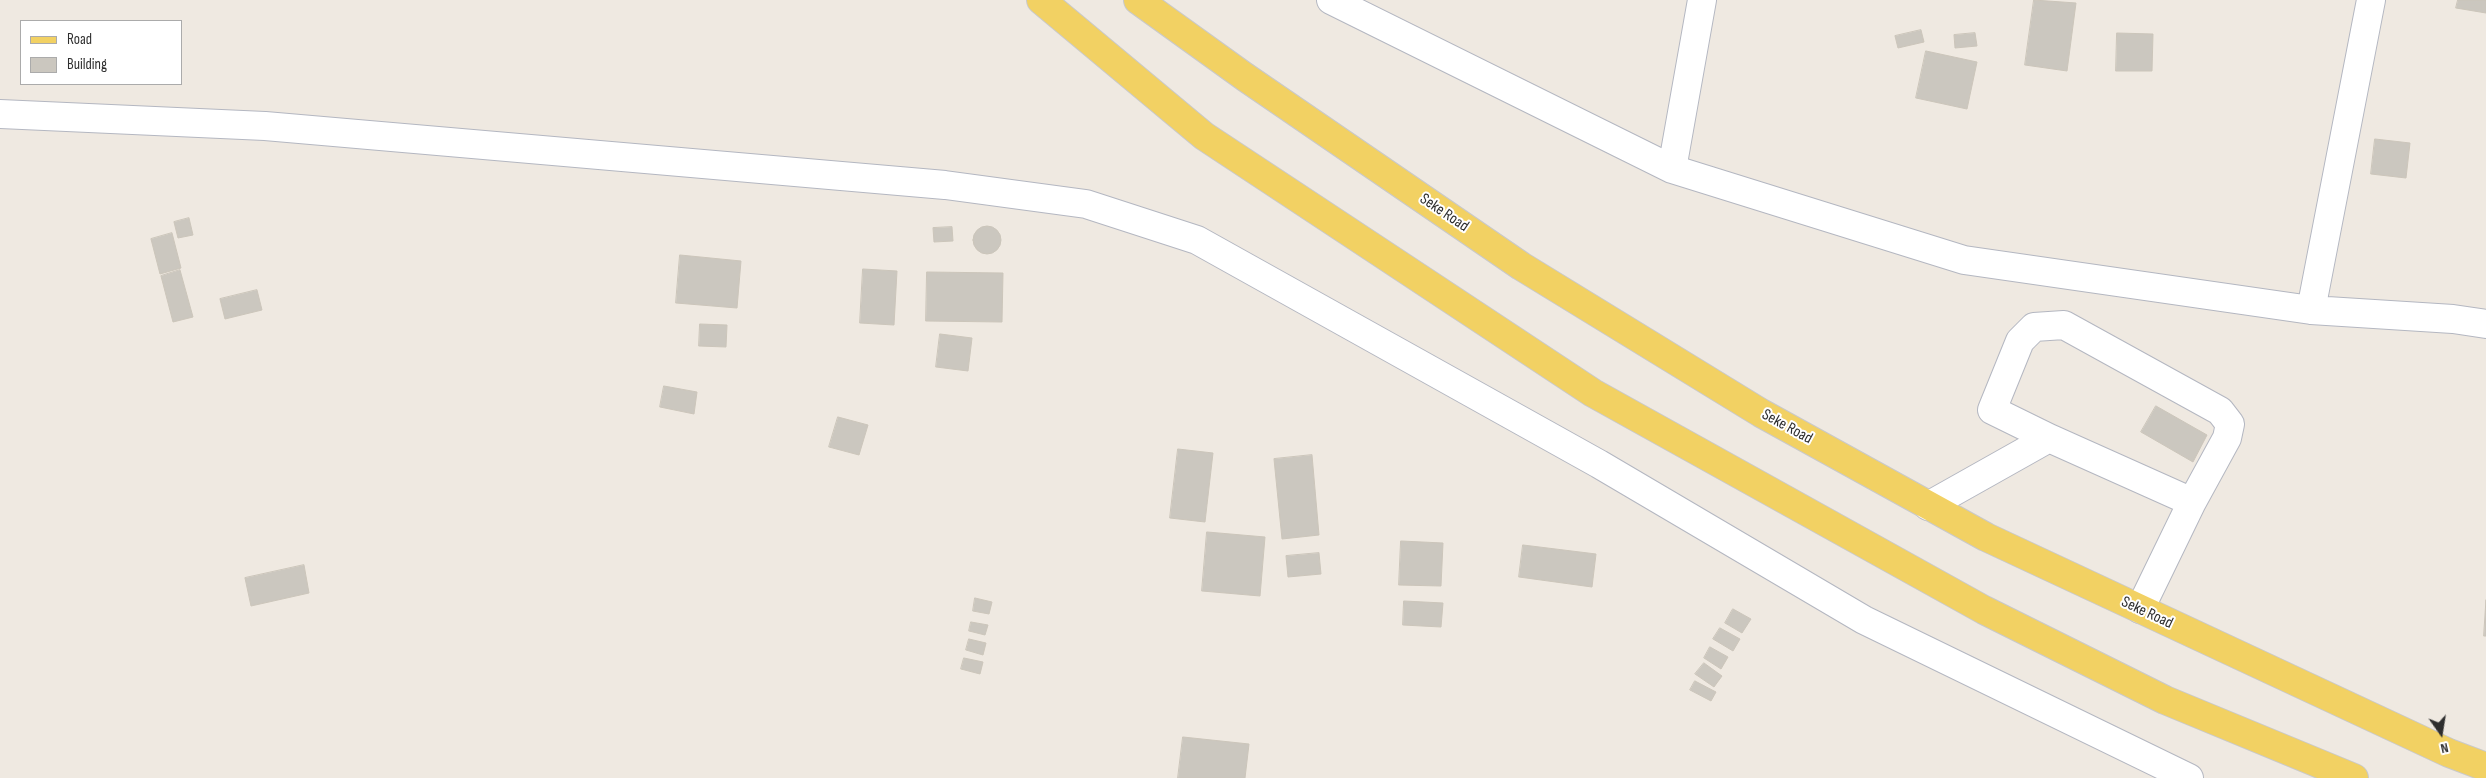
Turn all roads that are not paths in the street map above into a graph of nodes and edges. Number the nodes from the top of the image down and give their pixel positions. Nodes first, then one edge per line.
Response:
1 (1041, 0) edge
2 (1138, 0) edge
3 (1331, 0) edge
4 (1702, 0) edge
5 (2371, 0) edge
6 (0, 114) edge
7 (1672, 170) junction
8 (2311, 310) junction
9 (2486, 324) edge
10 (2049, 438) junction
11 (2192, 502) junction
12 (1928, 506) junction
13 (2140, 609) junction
14 (2486, 768) edge
15 (2189, 778) edge
16 (2354, 778) edge

1 - 16 main road
2 - 12 main road, Seke Road
3 - 7 street
4 - 7 street
5 - 8 street
6 - 15 street
7 - 8 street
8 - 9 street
10 - 11 street
10 - 11 street
10 - 12 street
11 - 13 street
12 - 13 main road, Seke Road
13 - 14 main road, Seke Road

